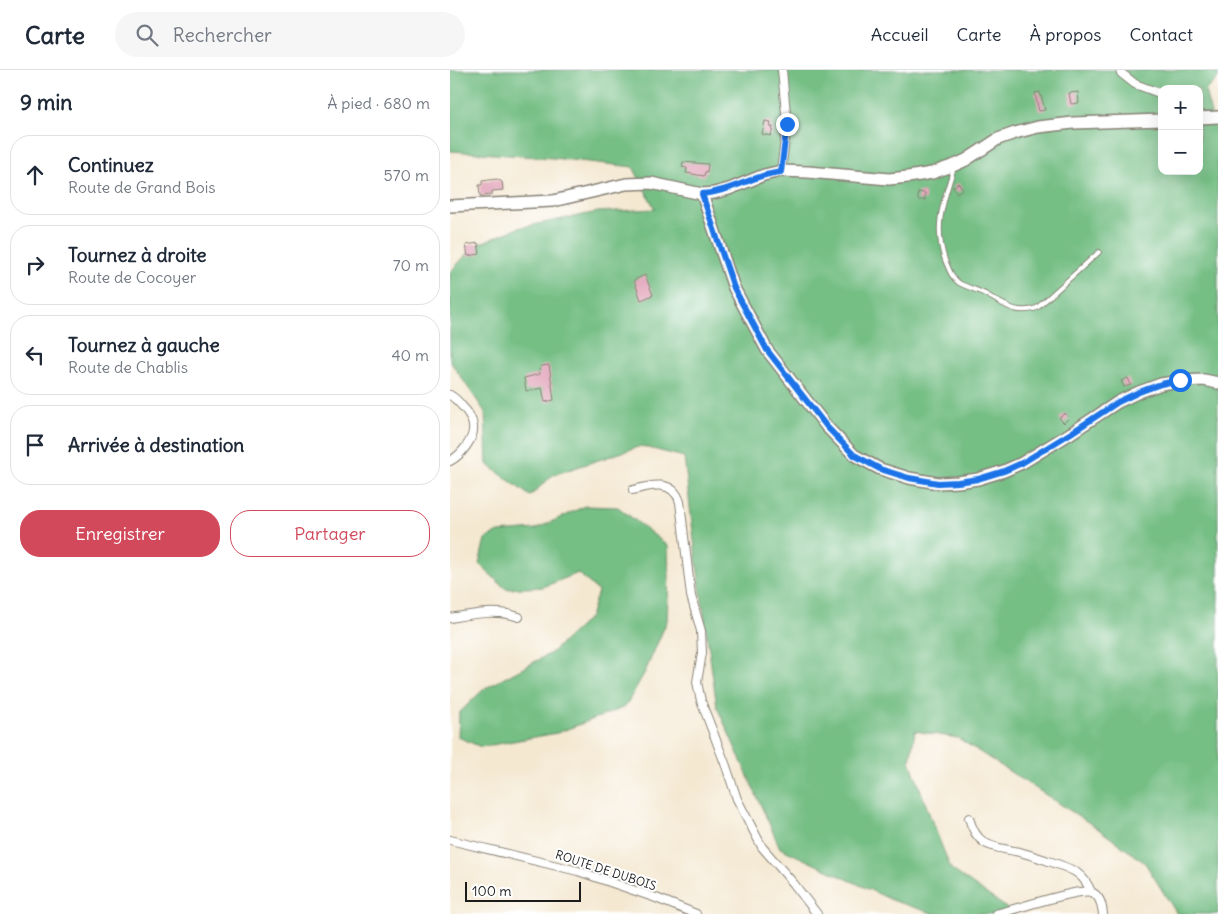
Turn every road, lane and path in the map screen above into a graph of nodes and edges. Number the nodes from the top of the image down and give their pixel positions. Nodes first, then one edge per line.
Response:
1 (782, 70) edge
2 (1120, 70) edge
3 (1158, 93) edge
4 (1218, 117) edge
5 (1203, 118) edge
6 (1158, 120) edge
7 (955, 165) junction
8 (781, 172) junction
9 (702, 194) junction
10 (450, 206) edge
11 (1099, 252) dead end
12 (1218, 383) edge
13 (450, 395) edge
14 (450, 462) edge
15 (633, 490) dead end
16 (519, 616) dead end
17 (450, 618) edge
18 (969, 818) dead end
19 (450, 840) edge
20 (1091, 892) junction
21 (696, 914) edge
22 (817, 914) edge
23 (996, 914) edge
24 (1103, 914) edge

1 - 8 street
2 - 3 street
4 - 5 main road
6 - 7 main road
7 - 8 main road
7 - 11 lane
8 - 9 main road
9 - 10 main road
9 - 12 main road
13 - 14 street
15 - 22 street
16 - 17 street
18 - 20 street
19 - 21 street, ROUTE DE DUBOIS
20 - 23 street
20 - 24 street

